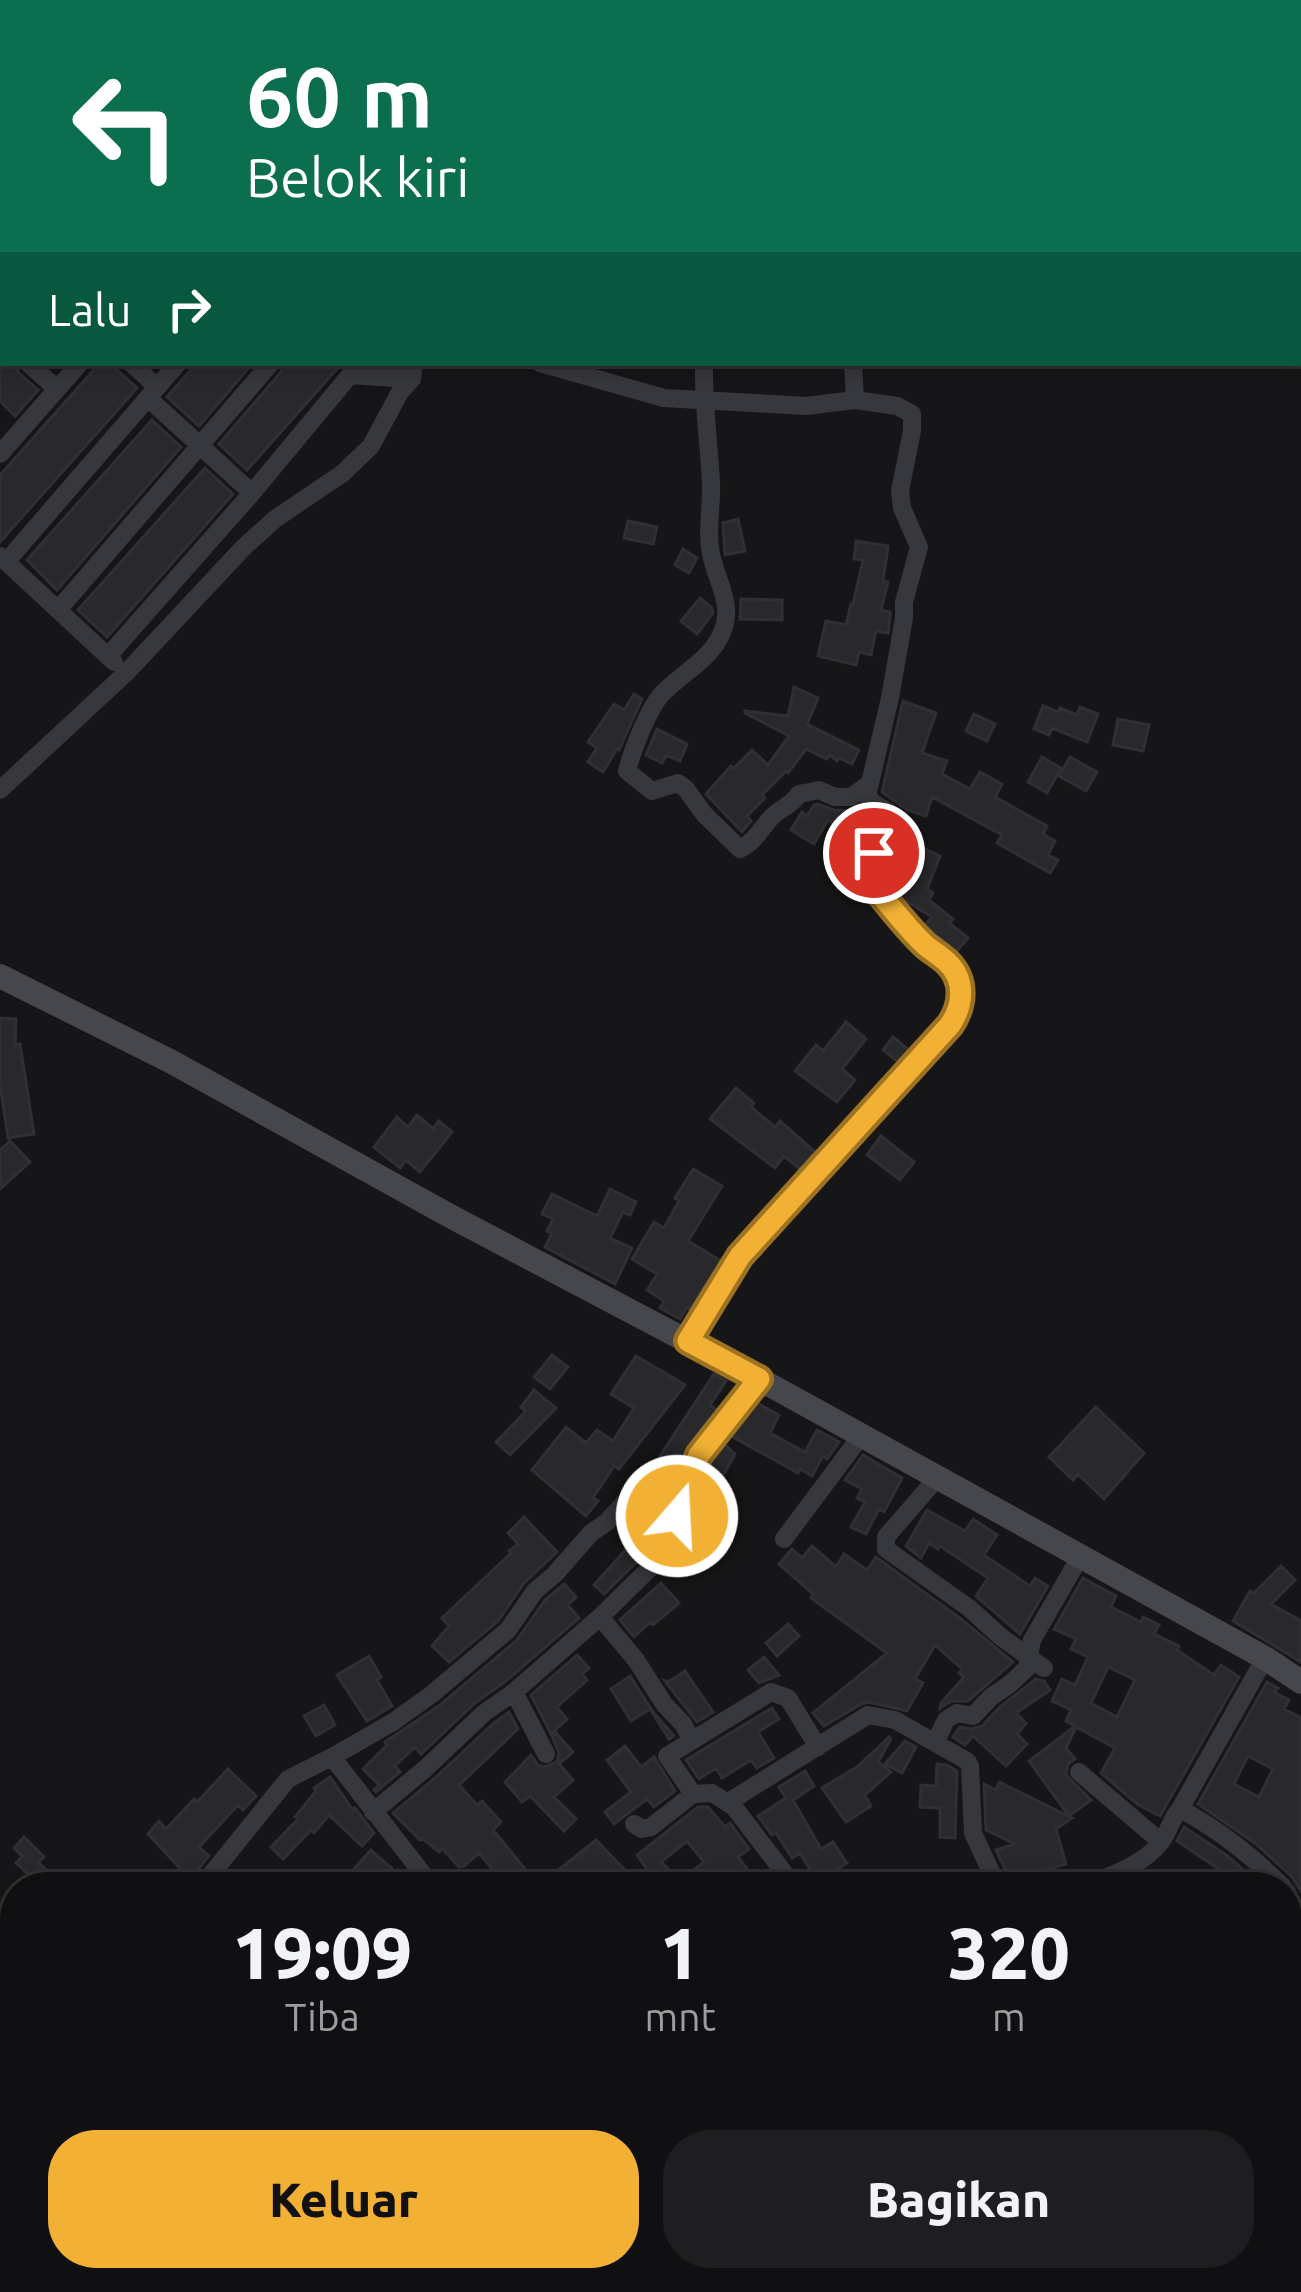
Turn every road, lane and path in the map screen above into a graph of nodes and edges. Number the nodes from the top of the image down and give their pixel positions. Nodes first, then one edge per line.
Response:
1 (31, 366) edge
2 (77, 366) edge
3 (133, 366) edge
4 (175, 366) edge
5 (268, 366) edge
6 (551, 366) edge
7 (704, 366) edge
8 (853, 366) edge
9 (344, 369) edge
10 (413, 371) edge
11 (57, 389) junction
12 (152, 393) junction
13 (703, 399) junction
14 (855, 400) junction
15 (4, 443) edge
16 (199, 445) junction
17 (252, 493) junction
18 (3, 559) edge
19 (58, 610) junction
20 (108, 656) junction
21 (126, 673) junction
22 (870, 783) junction
23 (0, 790) edge
24 (0, 976) edge
25 (688, 1341) junction
26 (759, 1379) junction
27 (861, 1436) junction
28 (937, 1478) junction
29 (629, 1497) dead end
30 (784, 1539) dead end
31 (1080, 1557) junction
32 (600, 1617) junction
33 (1265, 1658) junction
34 (1037, 1662) junction
35 (1301, 1682) edge
36 (514, 1692) junction
37 (692, 1741) junction
38 (935, 1743) junction
39 (818, 1747) junction
40 (547, 1754) dead end
41 (332, 1757) junction
42 (1079, 1772) dead end
43 (693, 1794) junction
44 (727, 1802) junction
45 (1180, 1810) junction
46 (373, 1812) junction
47 (634, 1824) dead end
48 (1161, 1842) junction
49 (213, 1872) edge
50 (422, 1872) edge
51 (784, 1872) edge
52 (991, 1872) edge
53 (1119, 1872) edge
54 (1266, 1872) edge

1 - 11 street
2 - 11 street
3 - 12 street
4 - 12 street
5 - 16 street
6 - 13 street
7 - 13 street
8 - 14 street
9 - 10 street
9 - 17 street
10 - 21 street
11 - 15 street
12 - 16 street
12 - 18 street
13 - 14 street
13 - 22 street
14 - 22 street
16 - 17 street
16 - 19 street
17 - 20 street
18 - 19 street
19 - 20 street
20 - 21 street
21 - 23 street
22 - 25 street
24 - 25 street
25 - 26 street
26 - 27 street
26 - 32 street
27 - 28 street
27 - 30 street
28 - 31 street
28 - 34 street
29 - 41 street
31 - 33 street
31 - 34 street
32 - 36 street
32 - 37 street
33 - 35 street
33 - 45 street
34 - 38 street
36 - 40 street
36 - 46 street
37 - 39 street
37 - 43 street
38 - 39 street
38 - 52 street
39 - 44 street
41 - 46 street
41 - 49 street
42 - 48 street
43 - 44 street
43 - 47 street
44 - 51 street
45 - 48 street
45 - 54 street
46 - 50 street
48 - 53 street

